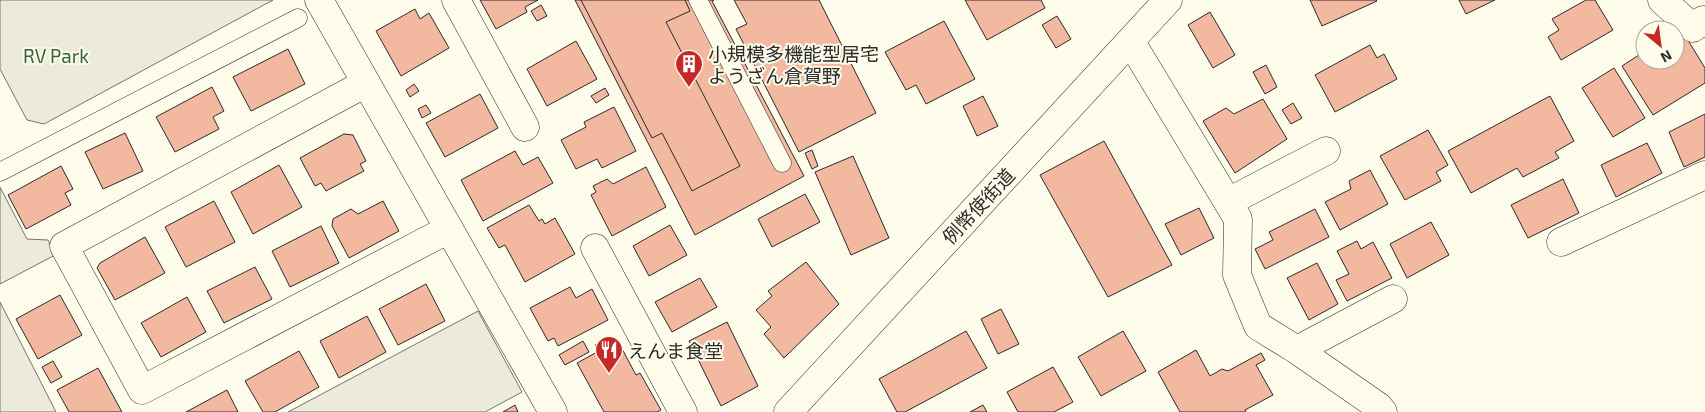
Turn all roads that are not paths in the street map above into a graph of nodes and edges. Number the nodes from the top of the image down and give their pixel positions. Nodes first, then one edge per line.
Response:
1 (320, 0) edge
2 (456, 0) edge
3 (698, 0) edge
4 (1168, 0) edge
5 (1662, 0) edge
6 (298, 18) dead end
7 (1705, 23) edge
8 (1131, 42) junction
9 (366, 83) junction
10 (525, 127) dead end
11 (1326, 151) dead end
12 (782, 163) dead end
13 (0, 172) edge
14 (1705, 174) edge
15 (1228, 202) junction
16 (449, 229) junction
17 (1562, 242) dead end
18 (595, 248) dead end
19 (1393, 300) dead end
20 (1297, 350) junction
21 (553, 412) edge
22 (683, 412) edge
23 (788, 412) edge
24 (1383, 412) edge

1 - 9 street
2 - 10 street
3 - 12 lane
4 - 8 street, 例幣使街道
5 - 7 street
6 - 13 lane
8 - 15 street
8 - 23 street, 例幣使街道
9 - 16 street
9 - 16 street
11 - 15 street
14 - 17 street
15 - 20 street
16 - 21 street
18 - 22 street
19 - 20 street
20 - 24 street

